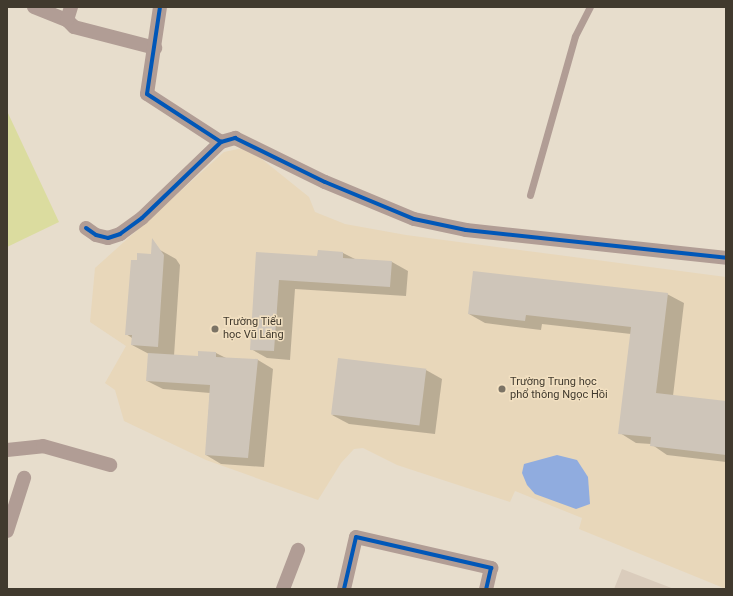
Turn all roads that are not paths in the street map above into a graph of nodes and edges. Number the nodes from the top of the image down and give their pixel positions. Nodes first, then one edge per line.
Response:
1 (34, 7) edge
2 (160, 7) edge
3 (590, 7) edge
4 (69, 14) edge
5 (155, 48) junction
6 (221, 142) junction
7 (530, 194) dead end
8 (86, 228) dead end
9 (726, 258) edge
10 (7, 450) edge
11 (110, 465) dead end
12 (24, 478) dead end
13 (7, 531) edge
14 (298, 550) dead end
15 (283, 589) edge
16 (344, 589) edge
17 (486, 589) edge

1 - 4 street
2 - 5 street
3 - 7 lane
4 - 5 street
5 - 6 street
6 - 8 street
6 - 9 street
10 - 11 street
12 - 13 street
14 - 15 street
16 - 17 street

